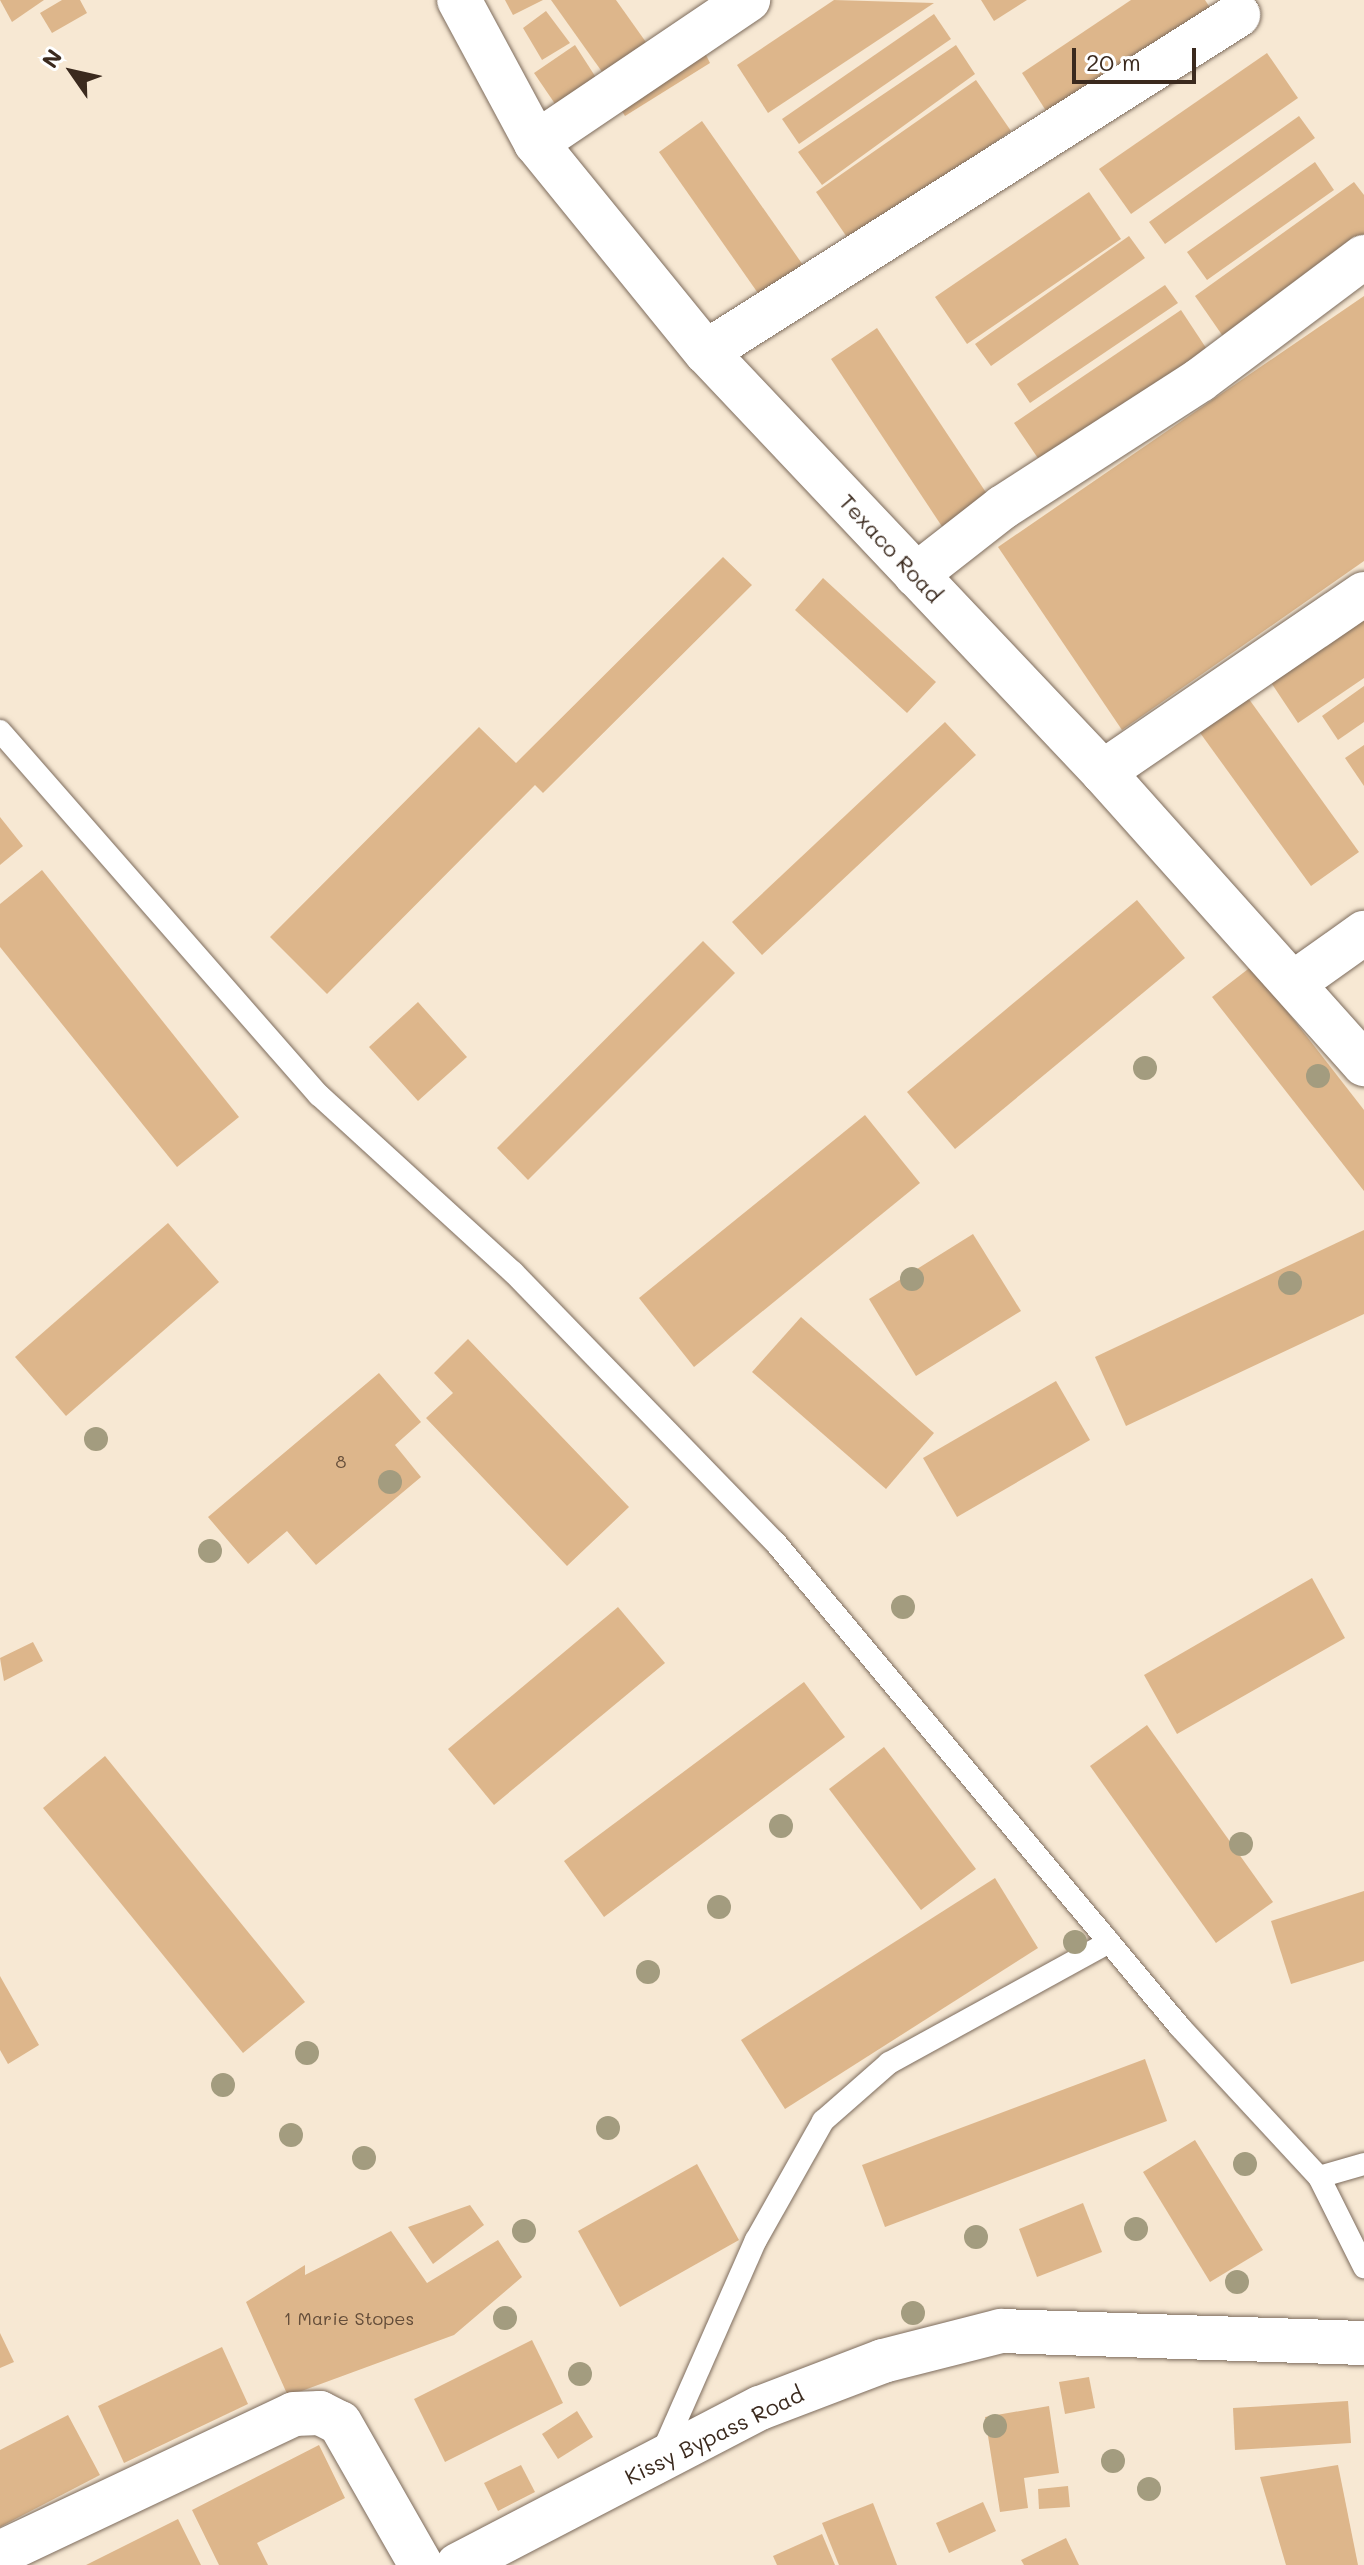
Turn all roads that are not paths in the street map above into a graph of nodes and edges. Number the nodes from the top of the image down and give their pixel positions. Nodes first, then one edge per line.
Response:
1 (459, 0) edge
2 (748, 0) edge
3 (1238, 15) dead end
4 (536, 143) junction
5 (1364, 257) edge
6 (706, 352) junction
7 (916, 575) junction
8 (1364, 594) edge
9 (0, 731) edge
10 (1103, 772) junction
11 (1364, 933) edge
12 (1295, 982) junction
13 (1364, 1064) edge
14 (1109, 1942) junction
15 (1364, 2164) edge
16 (1319, 2177) junction
17 (1364, 2267) edge
18 (1364, 2343) edge
19 (659, 2460) junction
20 (0, 2553) edge
21 (421, 2565) edge
22 (458, 2565) edge

1 - 4 street, Texaco Road
2 - 4 street
3 - 6 street
4 - 6 street, Texaco Road
5 - 7 street
6 - 7 street, Texaco Road
7 - 10 street, Texaco Road
8 - 10 street
9 - 14 lane
10 - 12 street, Texaco Road
11 - 12 street
12 - 13 street, Texaco Road
14 - 16 lane
14 - 19 lane
15 - 16 lane
16 - 17 lane
18 - 19 street, Kissy Bypass Road
19 - 22 street, Kissy Bypass Road
20 - 21 street

